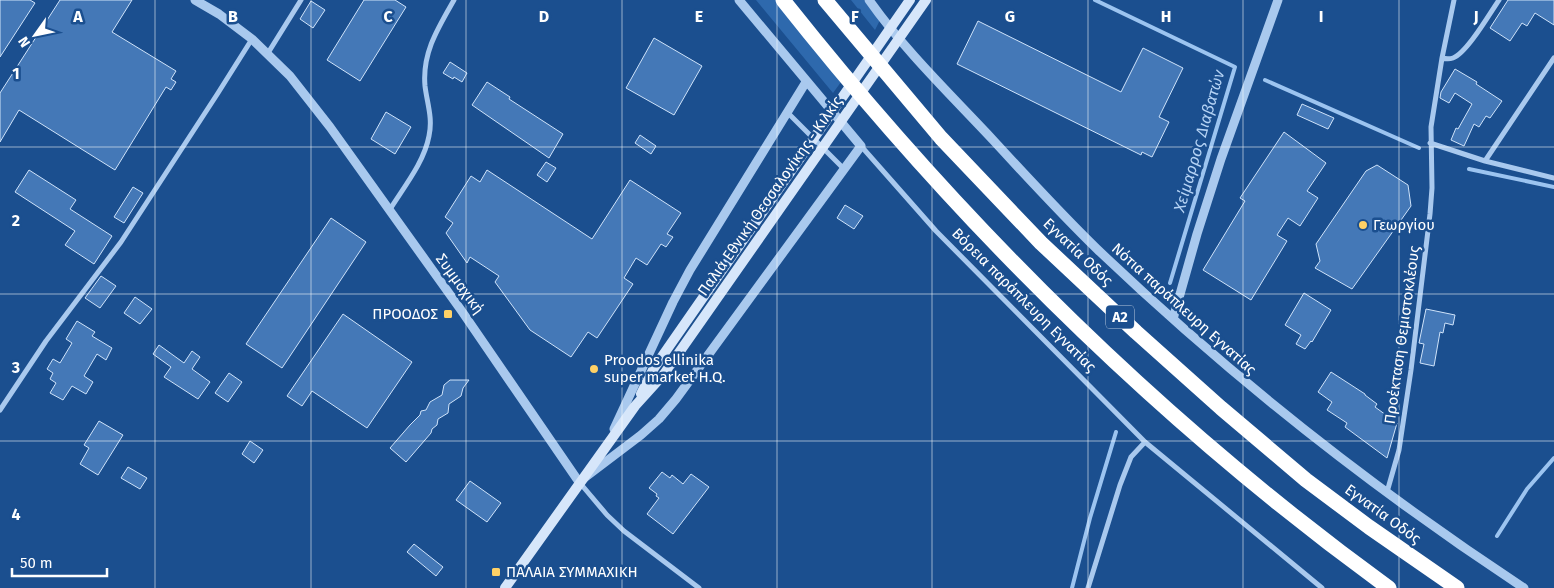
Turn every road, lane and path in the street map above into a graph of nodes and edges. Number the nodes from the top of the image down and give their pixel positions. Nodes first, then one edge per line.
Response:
1 (195, 0) edge
2 (301, 0) edge
3 (454, 0) edge
4 (739, 0) edge
5 (783, 0) edge
6 (825, 0) edge
7 (869, 0) edge
8 (910, 0) edge
9 (926, 0) edge
10 (1278, 0) edge
11 (1454, 0) edge
12 (1499, 0) edge
13 (252, 39) junction
14 (268, 53) junction
15 (1442, 58) junction
16 (1554, 58) edge
17 (806, 82) junction
18 (788, 112) junction
19 (1430, 143) junction
20 (861, 146) junction
21 (1485, 161) junction
22 (844, 169) junction
23 (1554, 178) edge
24 (389, 211) junction
25 (1173, 319) junction
26 (635, 406) junction
27 (0, 410) edge
28 (608, 442) junction
29 (1145, 442) junction
30 (579, 482) junction
31 (1387, 493) junction
32 (505, 588) edge
33 (699, 588) edge
34 (1088, 588) edge
35 (1322, 588) edge
36 (1388, 588) edge
37 (1457, 588) edge
38 (1524, 588) edge

1 - 13 street, Συμμαχική
2 - 14 street
3 - 24 street
4 - 17 street, Βόρεια παράπλευρη Εγνατίας
5 - 36 highway, Α2
6 - 37 highway, Εγνατία Οδός / Α2
7 - 25 street, Νότια παράπλευρη Εγνατίας
8 - 26 main road, Παλιά Εθνική Θεσσαλονίκης - Κιλκίς
9 - 26 main road, Παλιά Εθνική Θεσσαλονίκης - Κιλκίς
10 - 25 street
11 - 15 street, Προέκταση Θεμιστοκλέους
12 - 15 street
13 - 14 street, Συμμαχική
13 - 27 street
14 - 24 street, Συμμαχική
15 - 19 street, Προέκταση Θεμιστοκλέους
16 - 21 street
17 - 18 street
17 - 20 street, Βόρεια παράπλευρη Εγνατίας
18 - 22 street
18 - 28 street
19 - 21 street
19 - 31 street, Προέκταση Θεμιστοκλέους
20 - 22 street
20 - 29 street, Βόρεια παράπλευρη Εγνατίας
21 - 23 street
22 - 30 street
24 - 30 street, Συμμαχική
25 - 31 street, Νότια παράπλευρη Εγνατίας
26 - 28 main road, Παλιά Εθνική Θεσσαλονίκης - Κιλκίς
28 - 30 main road, Παλιά Εθνική Θεσσαλονίκης - Κιλκίς
29 - 34 street
29 - 35 street, Βόρεια παράπλευρη Εγνατίας
30 - 32 main road, Παλιά Εθνική Θεσσαλονίκης - Κιλκίς
30 - 33 street, Συμμαχική
31 - 38 street, Νότια παράπλευρη Εγνατίας

